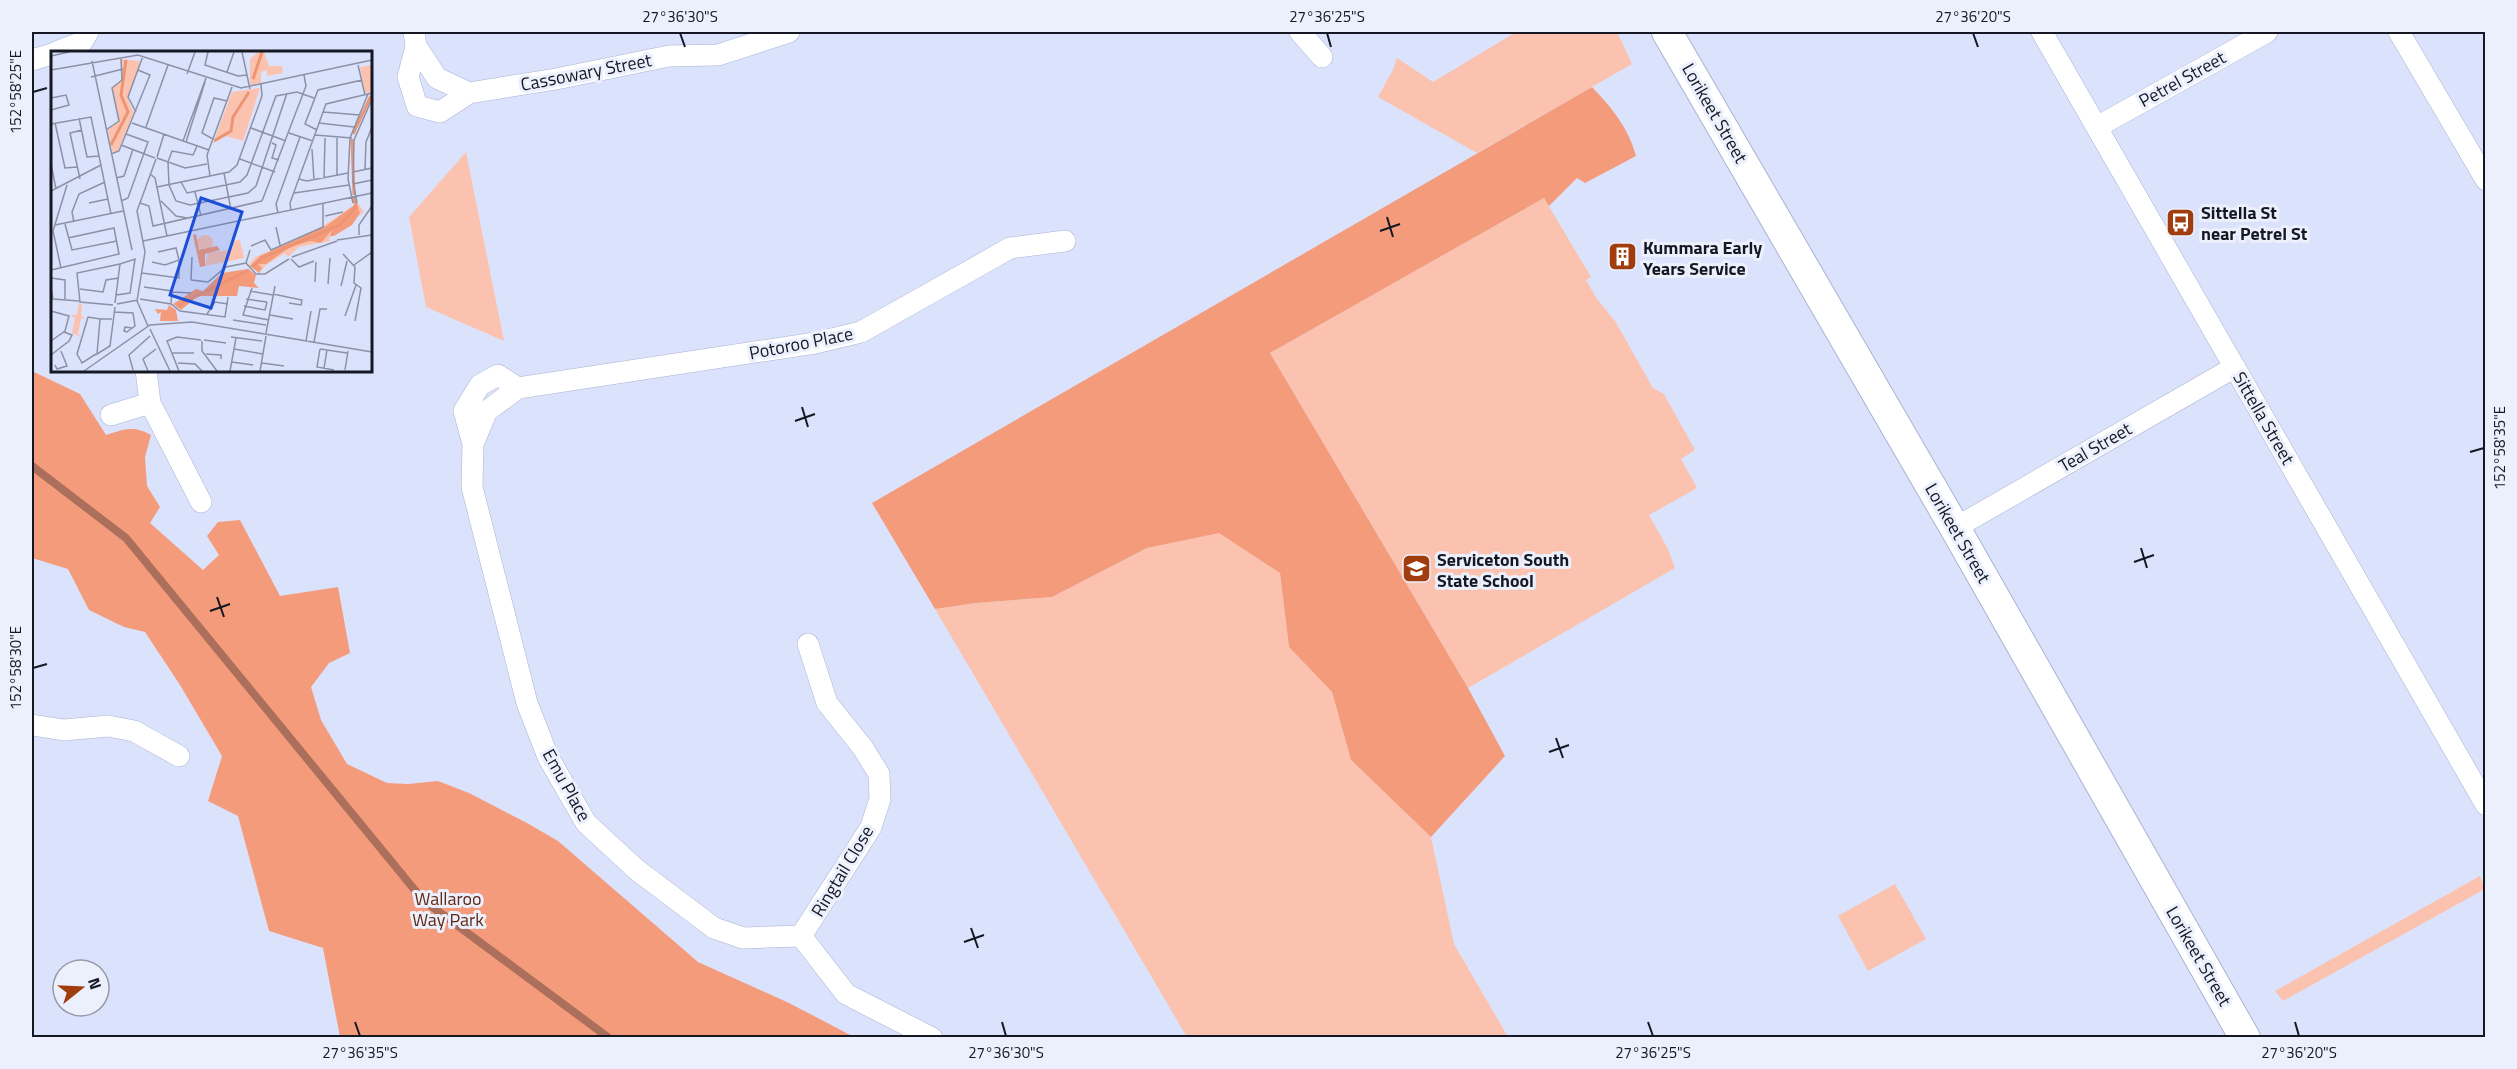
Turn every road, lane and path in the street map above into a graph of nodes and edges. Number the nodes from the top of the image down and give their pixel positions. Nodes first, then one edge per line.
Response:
1 (789, 32) edge
2 (1300, 32) edge
3 (1667, 32) edge
4 (2042, 32) edge
5 (2267, 32) edge
6 (2399, 32) edge
7 (415, 39) edge
8 (86, 42) edge
9 (60, 51) edge
10 (51, 54) edge
11 (1322, 57) dead end
12 (32, 60) edge
13 (470, 93) junction
14 (2097, 127) junction
15 (2486, 180) edge
16 (1065, 241) dead end
17 (2235, 367) junction
18 (146, 372) edge
19 (518, 388) joint
20 (150, 403) junction
21 (111, 415) dead end
22 (201, 502) dead end
23 (1955, 528) junction
24 (808, 644) dead end
25 (32, 725) edge
26 (179, 756) dead end
27 (2486, 805) edge
28 (801, 936) junction
29 (932, 1038) edge
30 (2245, 1038) edge

1 - 13 street, Cassowary Street
2 - 11 street
3 - 23 street, Lorikeet Street
4 - 14 street, Sittella Street
5 - 14 street, Petrel Street
6 - 15 street
7 - 13 street
7 - 13 street
8 - 9 street
10 - 12 street
14 - 17 street, Sittella Street
16 - 19 street, Potoroo Place
17 - 23 street, Teal Street
17 - 27 street, Sittella Street
18 - 20 street
19 - 28 street, Emu Place
20 - 21 street
20 - 22 street
23 - 30 street, Lorikeet Street
24 - 28 street, Ringtail Close
25 - 26 street
28 - 29 street

